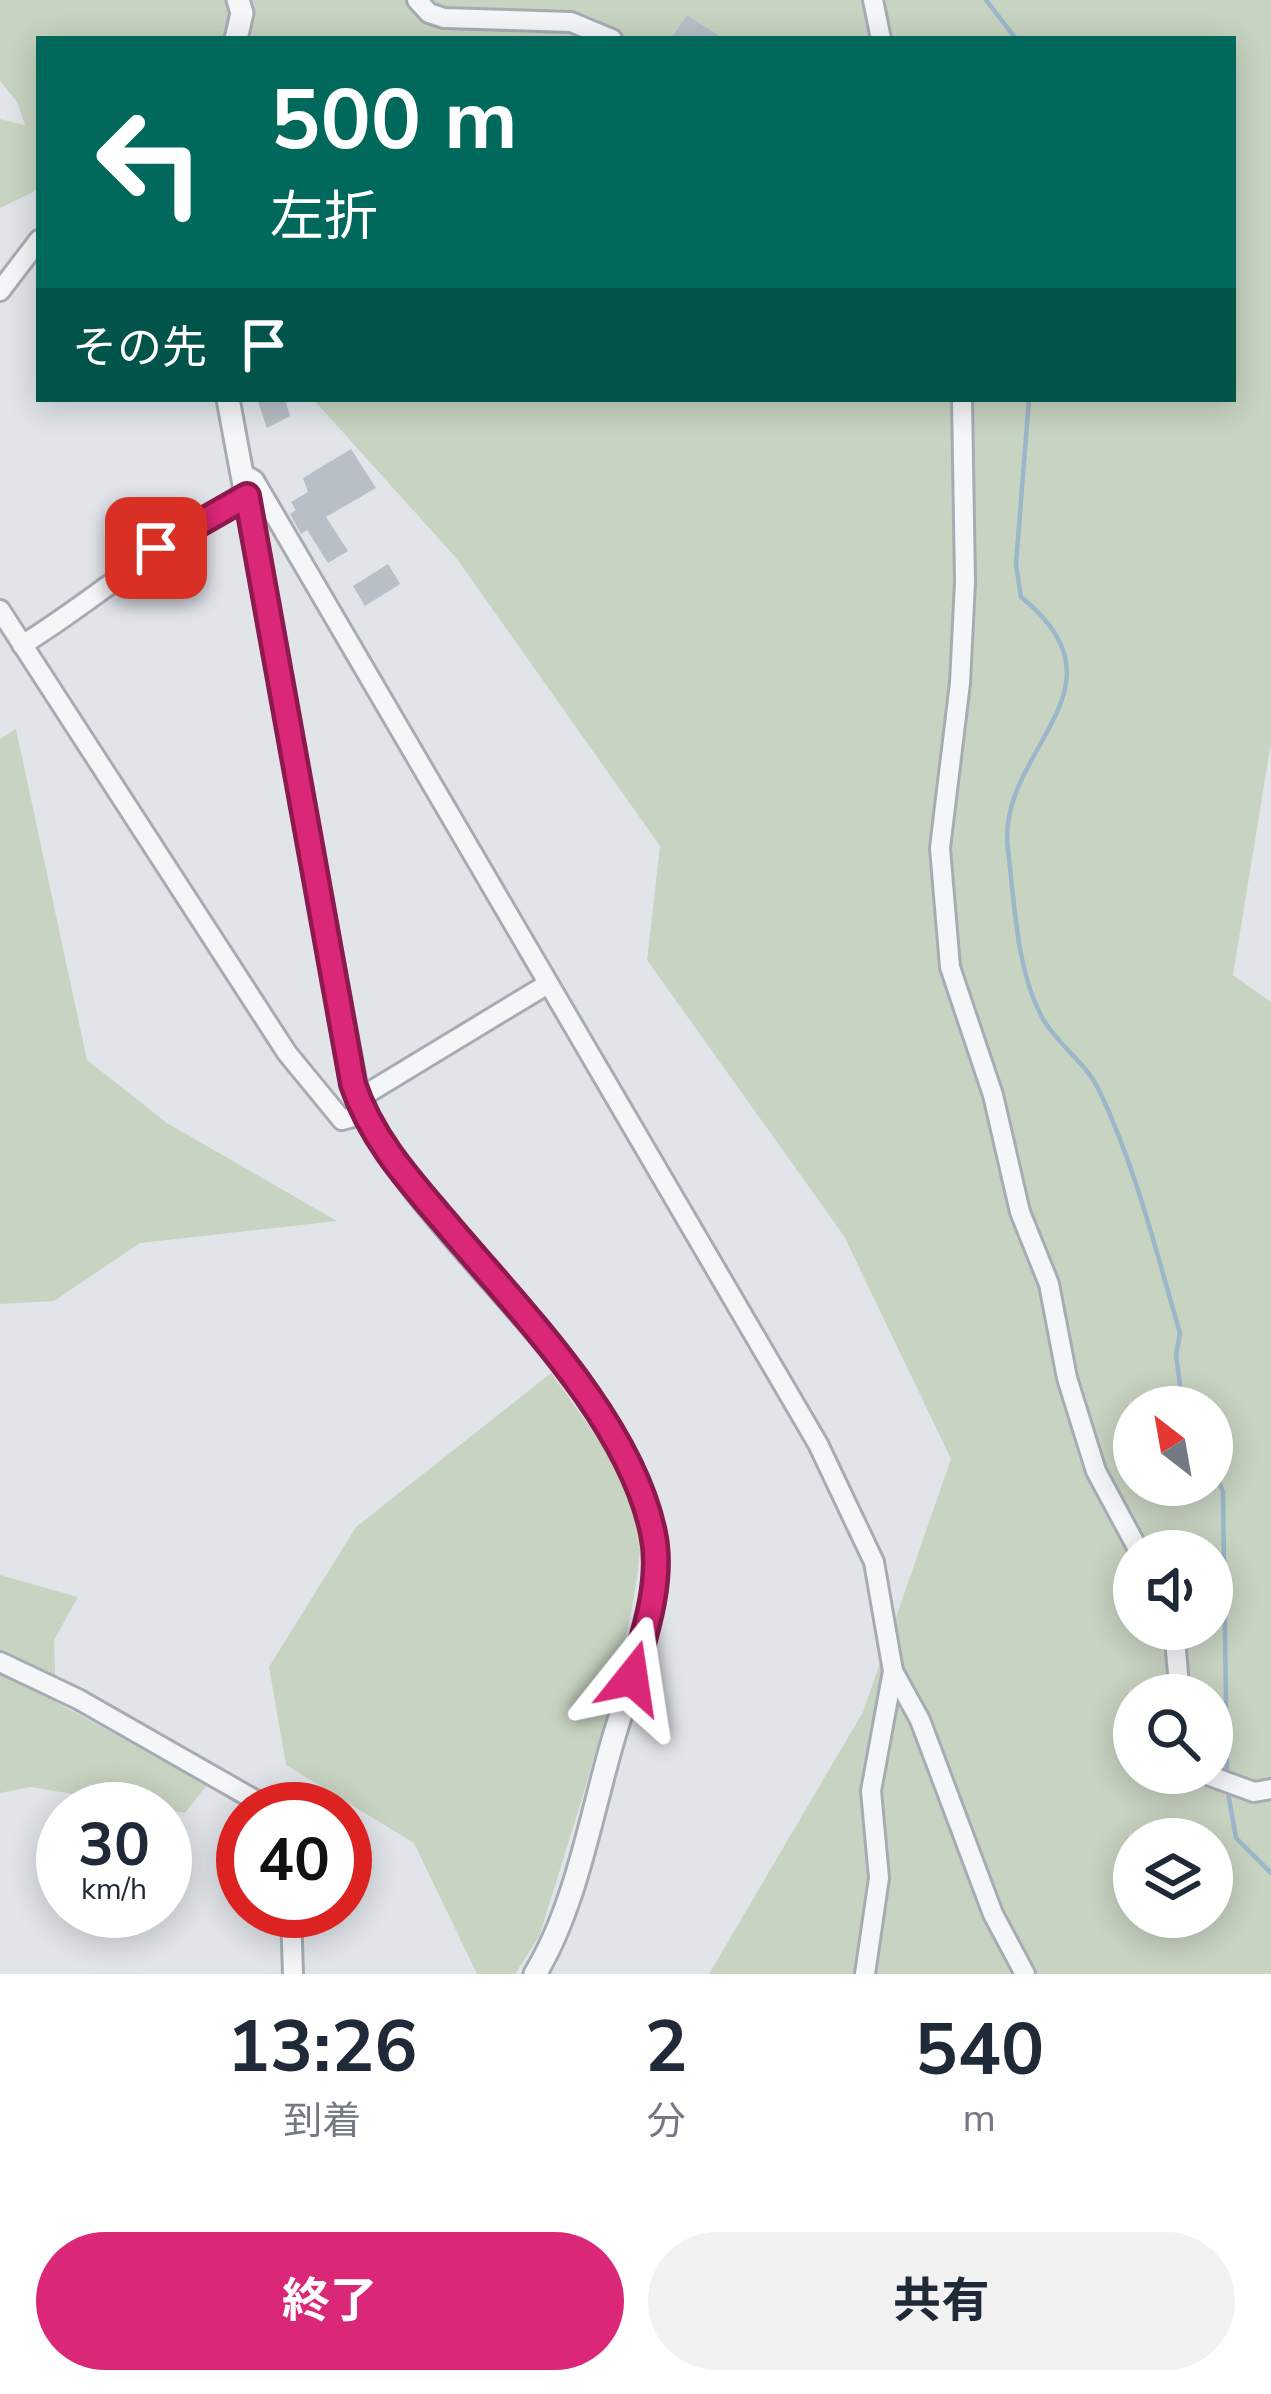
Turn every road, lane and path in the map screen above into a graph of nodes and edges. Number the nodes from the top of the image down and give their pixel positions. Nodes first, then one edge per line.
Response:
1 (238, 0) edge
2 (417, 0) edge
3 (874, 0) edge
4 (236, 36) edge
5 (605, 36) edge
6 (880, 36) edge
7 (36, 244) edge
8 (0, 290) edge
9 (229, 402) edge
10 (962, 402) edge
11 (246, 485) junction
12 (0, 610) edge
13 (22, 646) junction
14 (546, 985) junction
15 (361, 1107) junction
16 (1128, 1530) edge
17 (0, 1662) edge
18 (893, 1671) junction
19 (223, 1782) edge
20 (1233, 1786) edge
21 (1271, 1790) edge
22 (291, 1938) edge
23 (292, 1974) edge
24 (535, 1974) edge
25 (865, 1974) edge
26 (1025, 1974) edge

1 - 4 street
2 - 5 street
3 - 6 street
7 - 8 street
9 - 11 street
10 - 16 street
11 - 13 street
11 - 14 street
11 - 15 street
12 - 13 street
13 - 15 street
14 - 15 street
14 - 18 street
15 - 24 street
17 - 19 street
18 - 25 street
18 - 26 street
20 - 21 street
22 - 23 street

